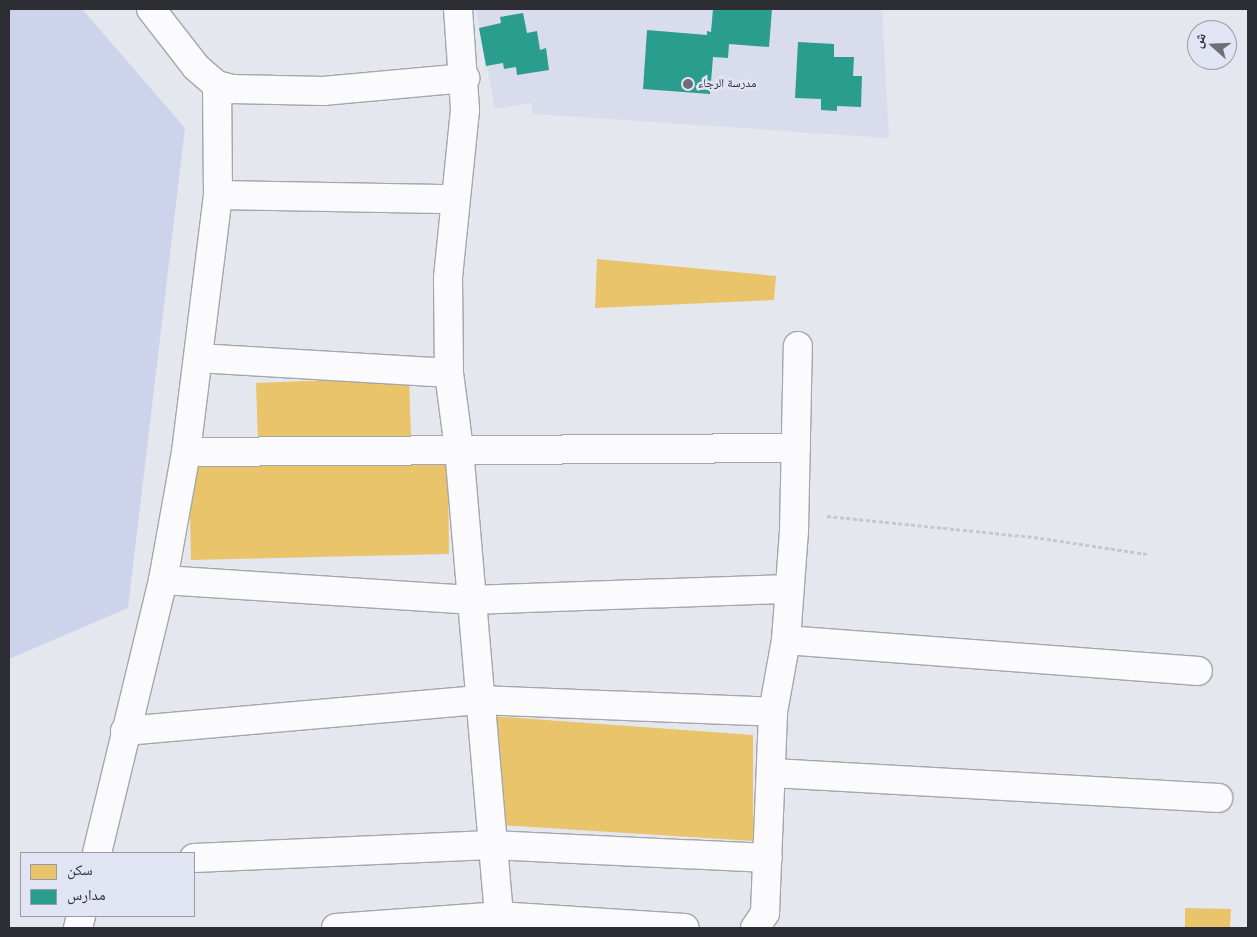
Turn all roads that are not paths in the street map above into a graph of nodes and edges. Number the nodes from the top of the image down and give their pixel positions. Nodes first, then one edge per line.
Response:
1 (151, 9) edge
2 (458, 9) edge
3 (465, 78) junction
4 (217, 85) junction
5 (218, 195) junction
6 (455, 199) junction
7 (798, 346) dead end
8 (199, 358) junction
9 (449, 373) junction
10 (796, 448) junction
11 (459, 449) junction
12 (186, 452) junction
13 (163, 580) junction
14 (789, 589) junction
15 (470, 600) junction
16 (786, 640) junction
17 (1198, 671) dead end
18 (479, 700) junction
19 (773, 712) junction
20 (125, 731) junction
21 (773, 773) junction
22 (1218, 798) dead end
23 (491, 845) junction
24 (96, 852) edge
25 (195, 858) edge
26 (768, 858) junction
27 (499, 922) edge
28 (336, 928) edge
29 (685, 928) edge
30 (754, 928) edge

1 - 4 street
2 - 3 street
3 - 4 street
3 - 6 street
4 - 5 street
5 - 6 street
5 - 8 street
6 - 9 street
7 - 10 street
8 - 9 street
8 - 12 street
9 - 11 street
10 - 11 street
10 - 14 street
11 - 12 street
11 - 15 street
12 - 13 street
13 - 15 street
13 - 20 street
14 - 15 street
14 - 16 street
15 - 18 street
16 - 17 street
16 - 19 street
18 - 19 street
18 - 20 street
18 - 23 street
19 - 21 street
20 - 24 street
21 - 22 street
21 - 26 street
23 - 25 street
23 - 26 street
23 - 27 street
26 - 30 street
27 - 28 street
27 - 29 street

